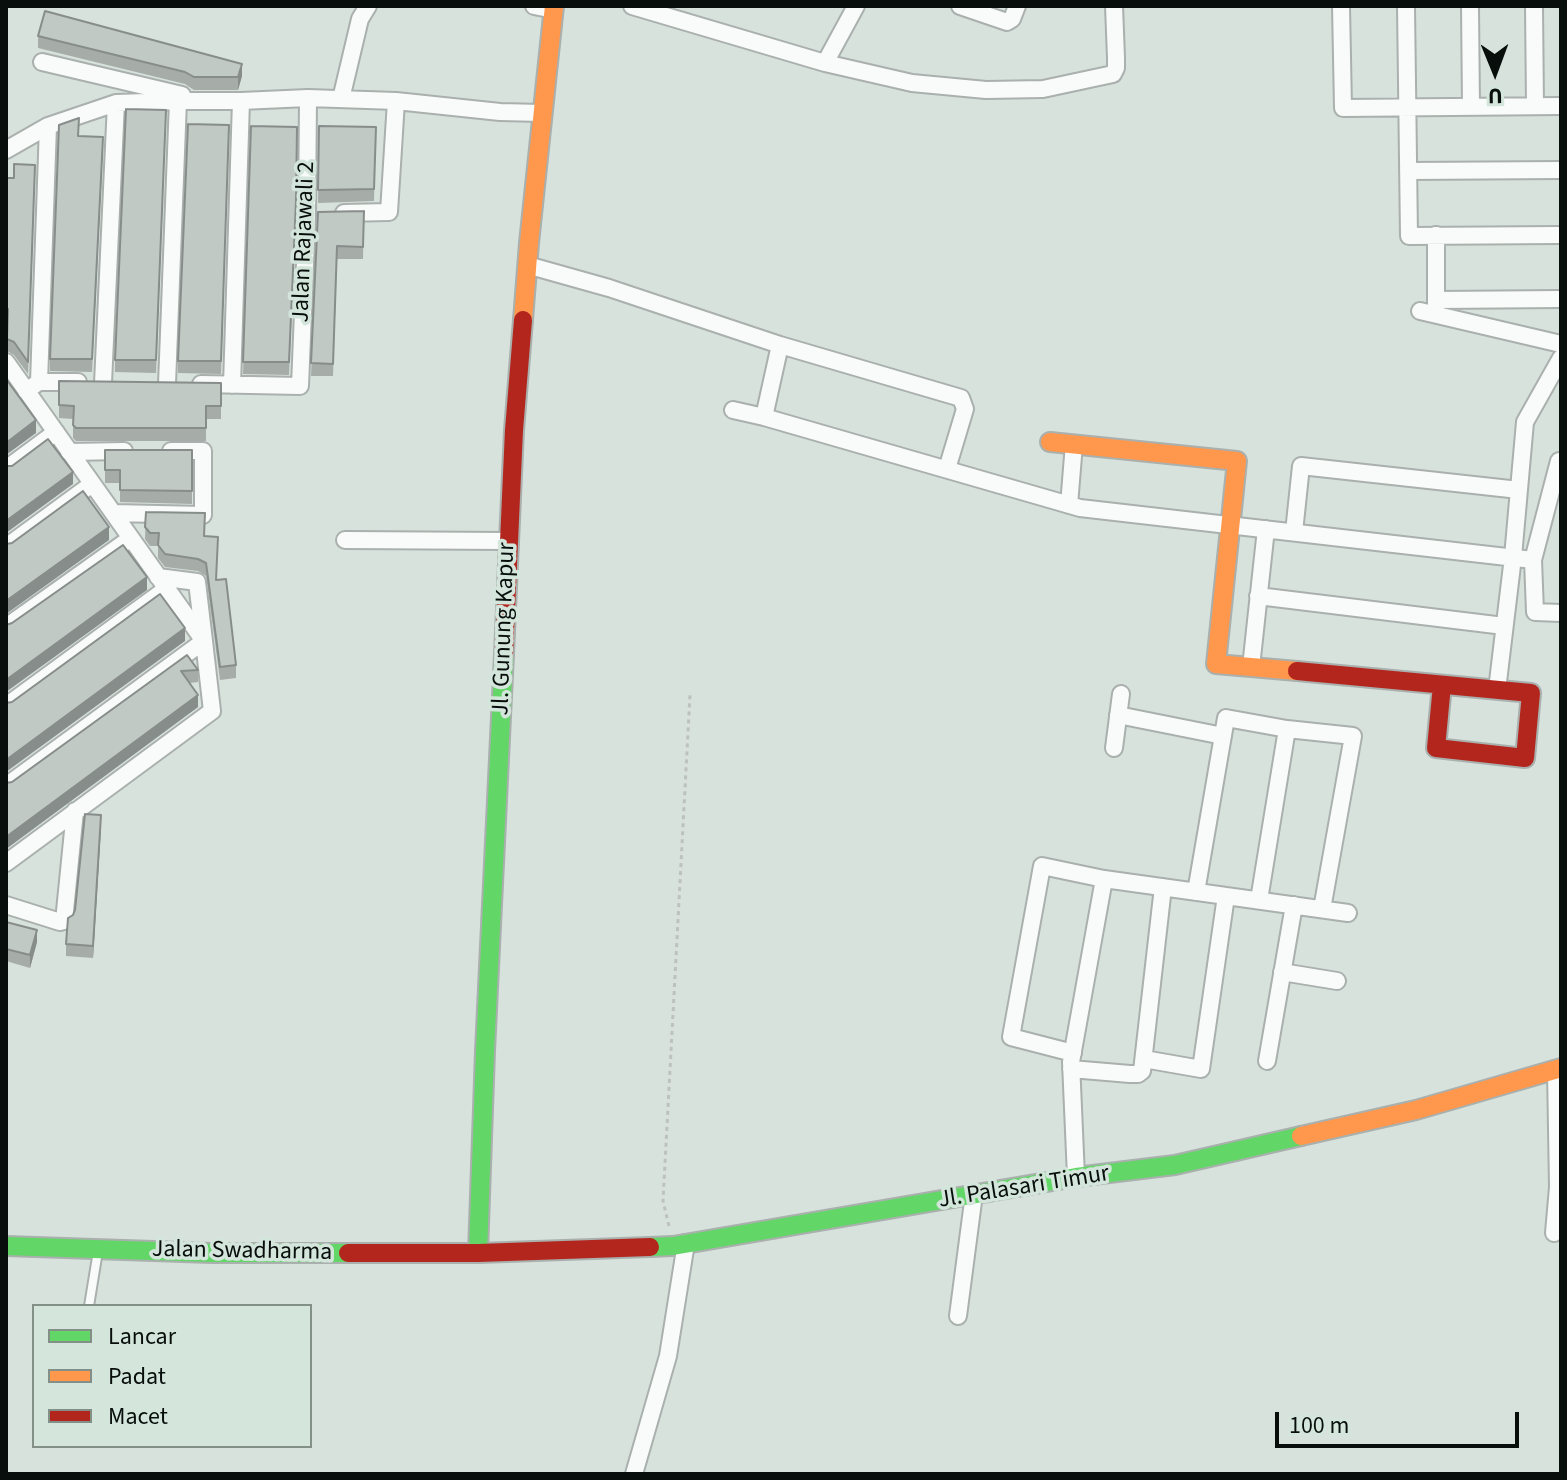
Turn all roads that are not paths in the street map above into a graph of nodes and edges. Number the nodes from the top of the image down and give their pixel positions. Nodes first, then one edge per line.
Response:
1 (368, 6) edge
2 (534, 6) edge
3 (632, 6) edge
4 (960, 6) edge
5 (1017, 6) edge
6 (1114, 6) edge
7 (1341, 6) edge
8 (1406, 6) edge
9 (1470, 6) edge
10 (1534, 6) edge
11 (554, 8) edge
12 (850, 10) edge
13 (42, 62) dead end
14 (825, 63) junction
15 (308, 98) junction
16 (341, 99) junction
17 (178, 101) junction
18 (211, 101) junction
19 (241, 101) junction
20 (396, 101) junction
21 (116, 103) junction
22 (1535, 106) junction
23 (1561, 106) edge
24 (1407, 107) junction
25 (1471, 107) junction
26 (542, 113) junction
27 (48, 126) junction
28 (6, 150) edge
29 (1561, 170) edge
30 (1408, 171) junction
31 (321, 214) junction
32 (1436, 235) junction
33 (1561, 235) edge
34 (527, 265) junction
35 (1561, 299) edge
36 (1431, 308) junction
37 (1561, 344) edge
38 (780, 345) junction
39 (1561, 358) edge
40 (6, 362) edge
41 (232, 385) junction
42 (23, 386) edge
43 (733, 410) dead end
44 (764, 417) junction
45 (56, 432) junction
46 (1050, 442) dead end
47 (1074, 444) junction
48 (69, 452) junction
49 (1561, 462) edge
50 (6, 469) edge
51 (947, 469) junction
52 (92, 484) junction
53 (1519, 490) junction
54 (1069, 505) junction
55 (113, 513) junction
56 (1230, 525) junction
57 (1266, 529) junction
58 (1294, 532) junction
59 (131, 538) junction
60 (345, 540) dead end
61 (508, 541) junction
62 (6, 547) edge
63 (1513, 557) junction
64 (1533, 560) junction
65 (162, 583) junction
66 (1258, 596) junction
67 (1561, 613) edge
68 (1504, 626) junction
69 (6, 627) edge
70 (204, 641) junction
71 (1251, 667) junction
72 (1442, 685) junction
73 (1497, 690) junction
74 (1121, 694) dead end
75 (6, 706) edge
76 (1118, 715) junction
77 (1287, 729) junction
78 (1223, 736) junction
79 (1114, 748) dead end
80 (6, 786) edge
81 (75, 811) junction
82 (6, 863) edge
83 (1104, 879) junction
84 (1163, 887) junction
85 (1196, 892) junction
86 (1226, 896) junction
87 (1259, 900) junction
88 (6, 905) edge
89 (1294, 905) junction
90 (1322, 909) junction
91 (1348, 913) dead end
92 (1282, 972) junction
93 (1337, 981) dead end
94 (1144, 1059) junction
95 (1072, 1061) junction
96 (1267, 1061) dead end
97 (1559, 1068) edge
98 (1076, 1177) junction
99 (974, 1194) junction
100 (1554, 1233) dead end
101 (680, 1244) junction
102 (6, 1246) edge
103 (98, 1249) junction
104 (478, 1253) junction
105 (89, 1304) edge
106 (958, 1316) dead end
107 (634, 1474) edge

1 - 16 street
2 - 11 street
3 - 14 street
4 - 5 street
6 - 14 street
7 - 24 street
8 - 24 street
9 - 25 street
10 - 22 street
11 - 26 street, Jl. Gunung Kapur
12 - 14 street
13 - 18 street
15 - 16 street
15 - 19 street
15 - 31 street, Jalan Rajawali 2
16 - 20 street
17 - 18 street
17 - 21 street
17 - 41 street
18 - 19 street
19 - 41 street
20 - 26 street
20 - 31 street
21 - 27 street
21 - 42 street
22 - 23 street
22 - 25 street
24 - 25 street
24 - 30 street
26 - 34 street, Jl. Gunung Kapur
27 - 28 street
27 - 42 street
29 - 30 street
30 - 32 street
31 - 41 street, Jalan Rajawali 2
32 - 33 street
32 - 36 street
34 - 38 street
34 - 61 street, Jl. Gunung Kapur
35 - 36 street
36 - 37 street
38 - 44 street
38 - 51 street
39 - 53 street
40 - 42 street
42 - 45 street
43 - 44 street
44 - 51 street
45 - 48 street
45 - 50 street
46 - 47 street
47 - 54 street
47 - 56 street
48 - 52 street
48 - 55 street
49 - 64 street
51 - 54 street
52 - 55 street
52 - 62 street
53 - 58 street
53 - 63 street
54 - 56 street
55 - 59 street
56 - 57 street
56 - 71 street
57 - 58 street
57 - 66 street
58 - 63 street
59 - 65 street
59 - 69 street
60 - 61 street
61 - 104 street, Jl. Gunung Kapur
63 - 64 street
63 - 68 street
64 - 67 street
65 - 70 street
65 - 70 street
65 - 75 street
66 - 68 street
66 - 71 street
68 - 73 street
70 - 80 street
70 - 81 street
71 - 72 street
72 - 73 street
72 - 73 street
74 - 76 street
76 - 78 street
76 - 79 street
77 - 78 street
77 - 87 street
77 - 90 street
78 - 85 street
81 - 82 street
81 - 88 street
83 - 84 street
83 - 95 street
83 - 95 street
84 - 85 street
84 - 94 street
85 - 86 street
86 - 87 street
86 - 94 street
87 - 89 street
89 - 90 street
89 - 92 street
90 - 91 street
92 - 93 street
92 - 96 street
94 - 95 street
95 - 98 street
97 - 98 street, Jl. Palasari Timur
97 - 100 street
98 - 99 street, Jl. Palasari Timur
99 - 101 street, Jl. Palasari Timur
99 - 106 street
101 - 104 street, Jl. Palasari Timur
101 - 107 street
102 - 103 street, Jalan Swadharma
103 - 104 street, Jalan Swadharma
103 - 105 lane

